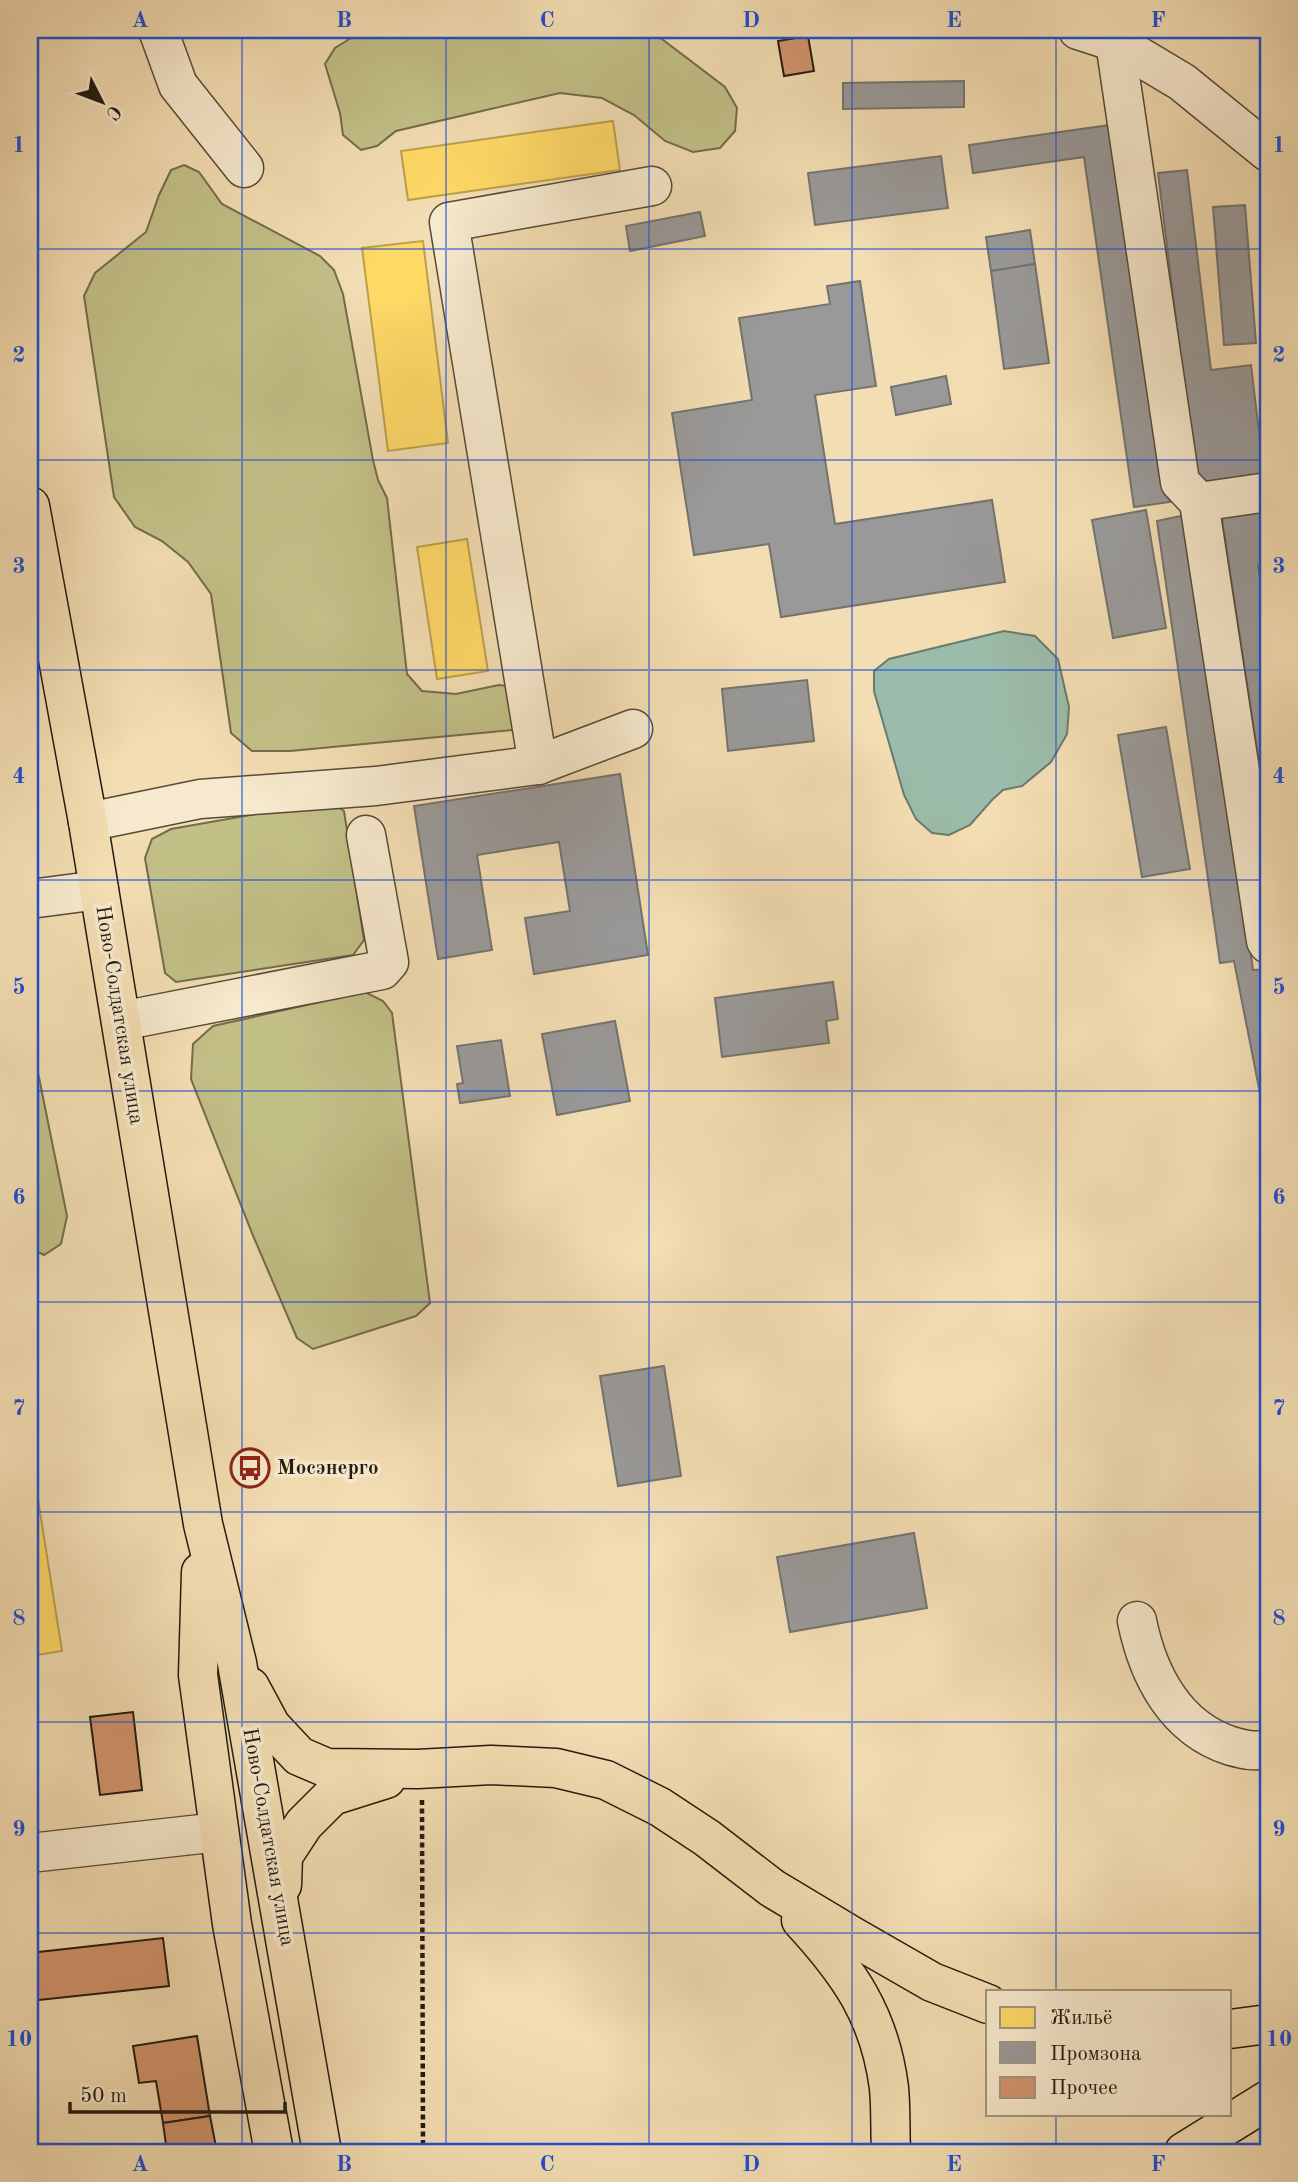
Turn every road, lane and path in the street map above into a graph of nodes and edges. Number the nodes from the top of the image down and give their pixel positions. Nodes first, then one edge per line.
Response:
1 (158, 30) edge
2 (1078, 30) edge
3 (1115, 42) junction
4 (1268, 152) edge
5 (244, 168) dead end
6 (652, 186) dead end
7 (1268, 492) edge
8 (1199, 502) junction
9 (30, 506) edge
10 (633, 729) dead end
11 (538, 765) junction
12 (88, 822) junction
13 (366, 835) dead end
14 (99, 890) junction
15 (30, 899) edge
16 (1268, 944) edge
17 (121, 1021) junction
18 (203, 1524) junction
19 (1137, 1621) dead end
20 (237, 1663) junction
21 (1268, 1748) edge
22 (420, 1782) junction
23 (219, 1832) junction
24 (30, 1853) edge
25 (772, 1888) junction
26 (281, 1909) junction
27 (986, 2003) edge
28 (1268, 2024) edge
29 (1232, 2029) edge
30 (1268, 2100) edge
31 (274, 2152) edge
32 (322, 2152) edge
33 (423, 2152) edge
34 (891, 2152) edge
35 (1184, 2152) edge

1 - 5 street
2 - 3 street
3 - 4 street
3 - 8 street
6 - 11 street
7 - 8 street
8 - 16 street
9 - 12 main road, Ново-Солдатская улица
10 - 11 street
11 - 12 street
12 - 14 main road, Ново-Солдатская улица
13 - 17 street
14 - 15 street
14 - 17 main road, Ново-Солдатская улица
17 - 18 main road, Ново-Солдатская улица
18 - 20 main road, Ново-Солдатская улица
18 - 23 main road, Ново-Солдатская улица
19 - 21 street
20 - 22 main road
20 - 26 main road, Ново-Солдатская улица
22 - 25 main road
22 - 26 main road
22 - 33 path
23 - 24 street
23 - 31 main road, Ново-Солдатская улица
25 - 27 main road
25 - 34 main road
26 - 32 main road, Ново-Солдатская улица
28 - 29 main road
30 - 35 main road

